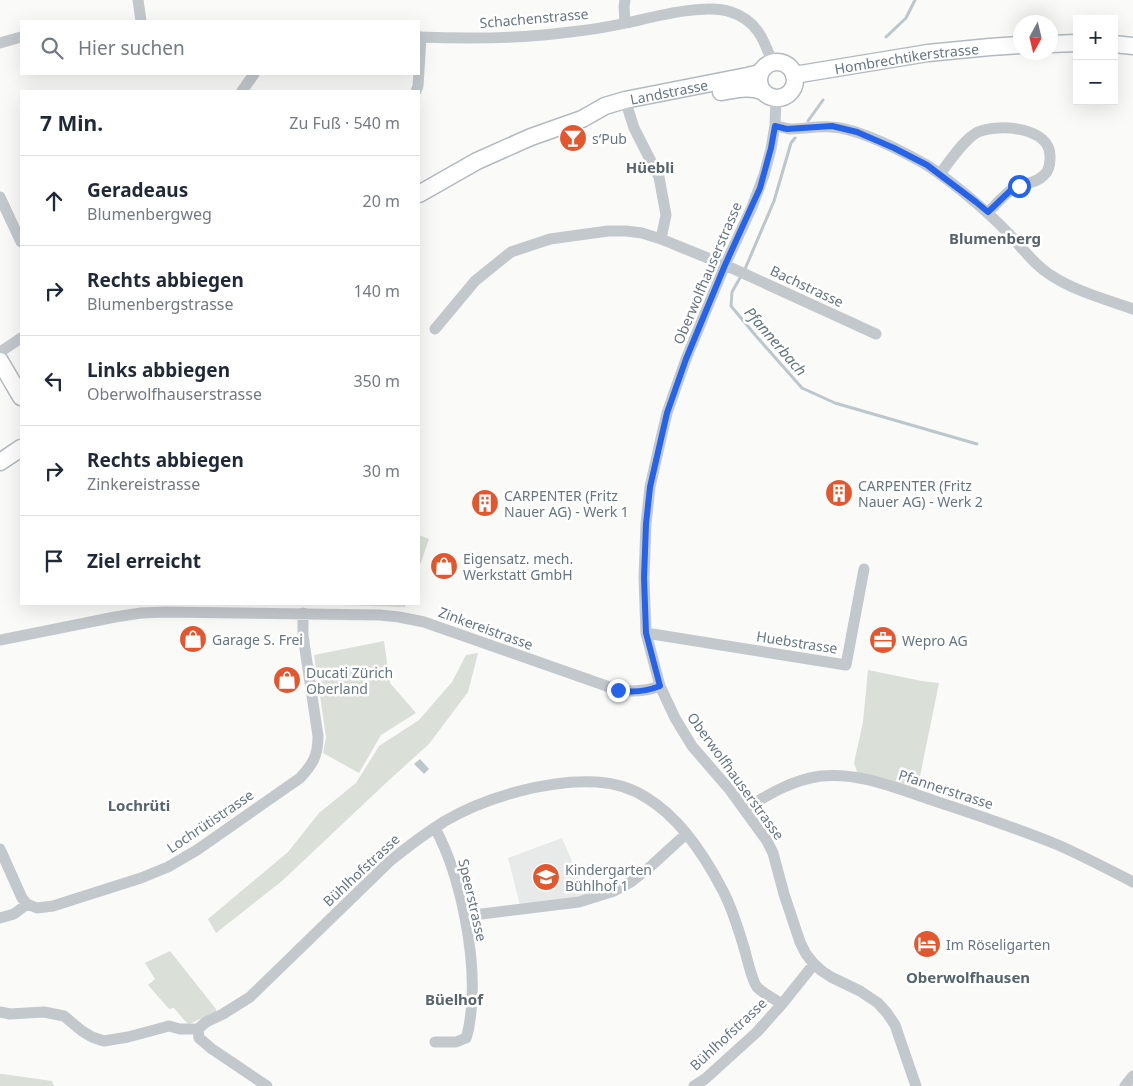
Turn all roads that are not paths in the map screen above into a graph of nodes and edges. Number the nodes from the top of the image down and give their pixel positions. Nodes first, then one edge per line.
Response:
1 (138, 0) edge
2 (625, 0) edge
3 (141, 20) edge
4 (625, 23) junction
5 (20, 37) edge
6 (420, 37) edge
7 (0, 43) edge
8 (1073, 43) edge
9 (1058, 44) edge
10 (1118, 44) edge
11 (1013, 45) edge
12 (1133, 46) edge
13 (766, 68) junction
14 (253, 75) edge
15 (418, 75) edge
16 (794, 75) junction
17 (243, 90) edge
18 (416, 90) edge
19 (769, 94) junction
20 (628, 109) junction
21 (582, 119) junction
22 (775, 126) junction
23 (940, 174) junction
24 (420, 193) edge
25 (0, 197) edge
26 (988, 212) junction
27 (661, 239) junction
28 (20, 240) edge
29 (730, 268) junction
30 (1133, 309) edge
31 (436, 329) dead end
32 (876, 334) dead end
33 (20, 339) edge
34 (0, 352) edge
35 (0, 361) edge
36 (20, 395) edge
37 (20, 449) edge
38 (0, 462) edge
39 (864, 569) dead end
40 (165, 608) edge
41 (303, 613) junction
42 (646, 633) junction
43 (0, 640) edge
44 (660, 686) junction
45 (745, 809) junction
46 (435, 828) junction
47 (686, 834) junction
48 (0, 849) edge
49 (1133, 882) edge
50 (27, 904) junction
51 (465, 916) junction
52 (0, 918) edge
53 (814, 964) junction
54 (782, 1004) junction
55 (0, 1012) edge
56 (198, 1029) junction
57 (435, 1042) dead end
58 (1133, 1076) edge
59 (267, 1086) edge
60 (694, 1086) edge
61 (916, 1086) edge
62 (1125, 1086) edge

1 - 3 street
2 - 4 street
4 - 6 street, Schachenstrasse
4 - 13 street, Schachenstrasse
5 - 7 street
8 - 9 main road
10 - 12 main road
11 - 16 main road, Hombrechtikerstrasse
13 - 16 main road
13 - 19 main road
13 - 21 main road, Landstrasse
14 - 17 street
15 - 18 street
16 - 19 main road
19 - 20 main road, Landstrasse
19 - 22 street, Oberwolfhauserstrasse
20 - 21 main road, Landstrasse
20 - 27 street
21 - 24 main road, Landstrasse
22 - 23 street
22 - 29 street, Oberwolfhauserstrasse
23 - 26 street
23 - 26 street
25 - 28 street
26 - 30 street
27 - 29 street, Bachstrasse
27 - 31 street, Bachstrasse
29 - 32 street, Bachstrasse
29 - 42 street, Oberwolfhauserstrasse
33 - 34 street
35 - 36 main road
37 - 38 main road
39 - 42 street, Huebstrasse
40 - 41 street, Zinkereistrasse
40 - 43 street, Zinkereistrasse
41 - 44 street, Zinkereistrasse
41 - 50 street, Lochrütistrasse
42 - 44 street, Oberwolfhauserstrasse
44 - 45 street, Oberwolfhauserstrasse
45 - 49 street, Pfannerstrasse
45 - 53 street, Oberwolfhauserstrasse
46 - 47 street, Bühlhofstrasse
46 - 51 street, Speerstrasse
46 - 56 street, Bühlhofstrasse
47 - 51 street
47 - 54 street, Bühlhofstrasse
48 - 50 street
50 - 52 street
51 - 57 street, Speerstrasse
53 - 54 street, Bühlhofstrasse
53 - 61 street, Oberwolfhauserstrasse
54 - 60 street, Bühlhofstrasse
55 - 56 street
56 - 59 street
58 - 62 street

